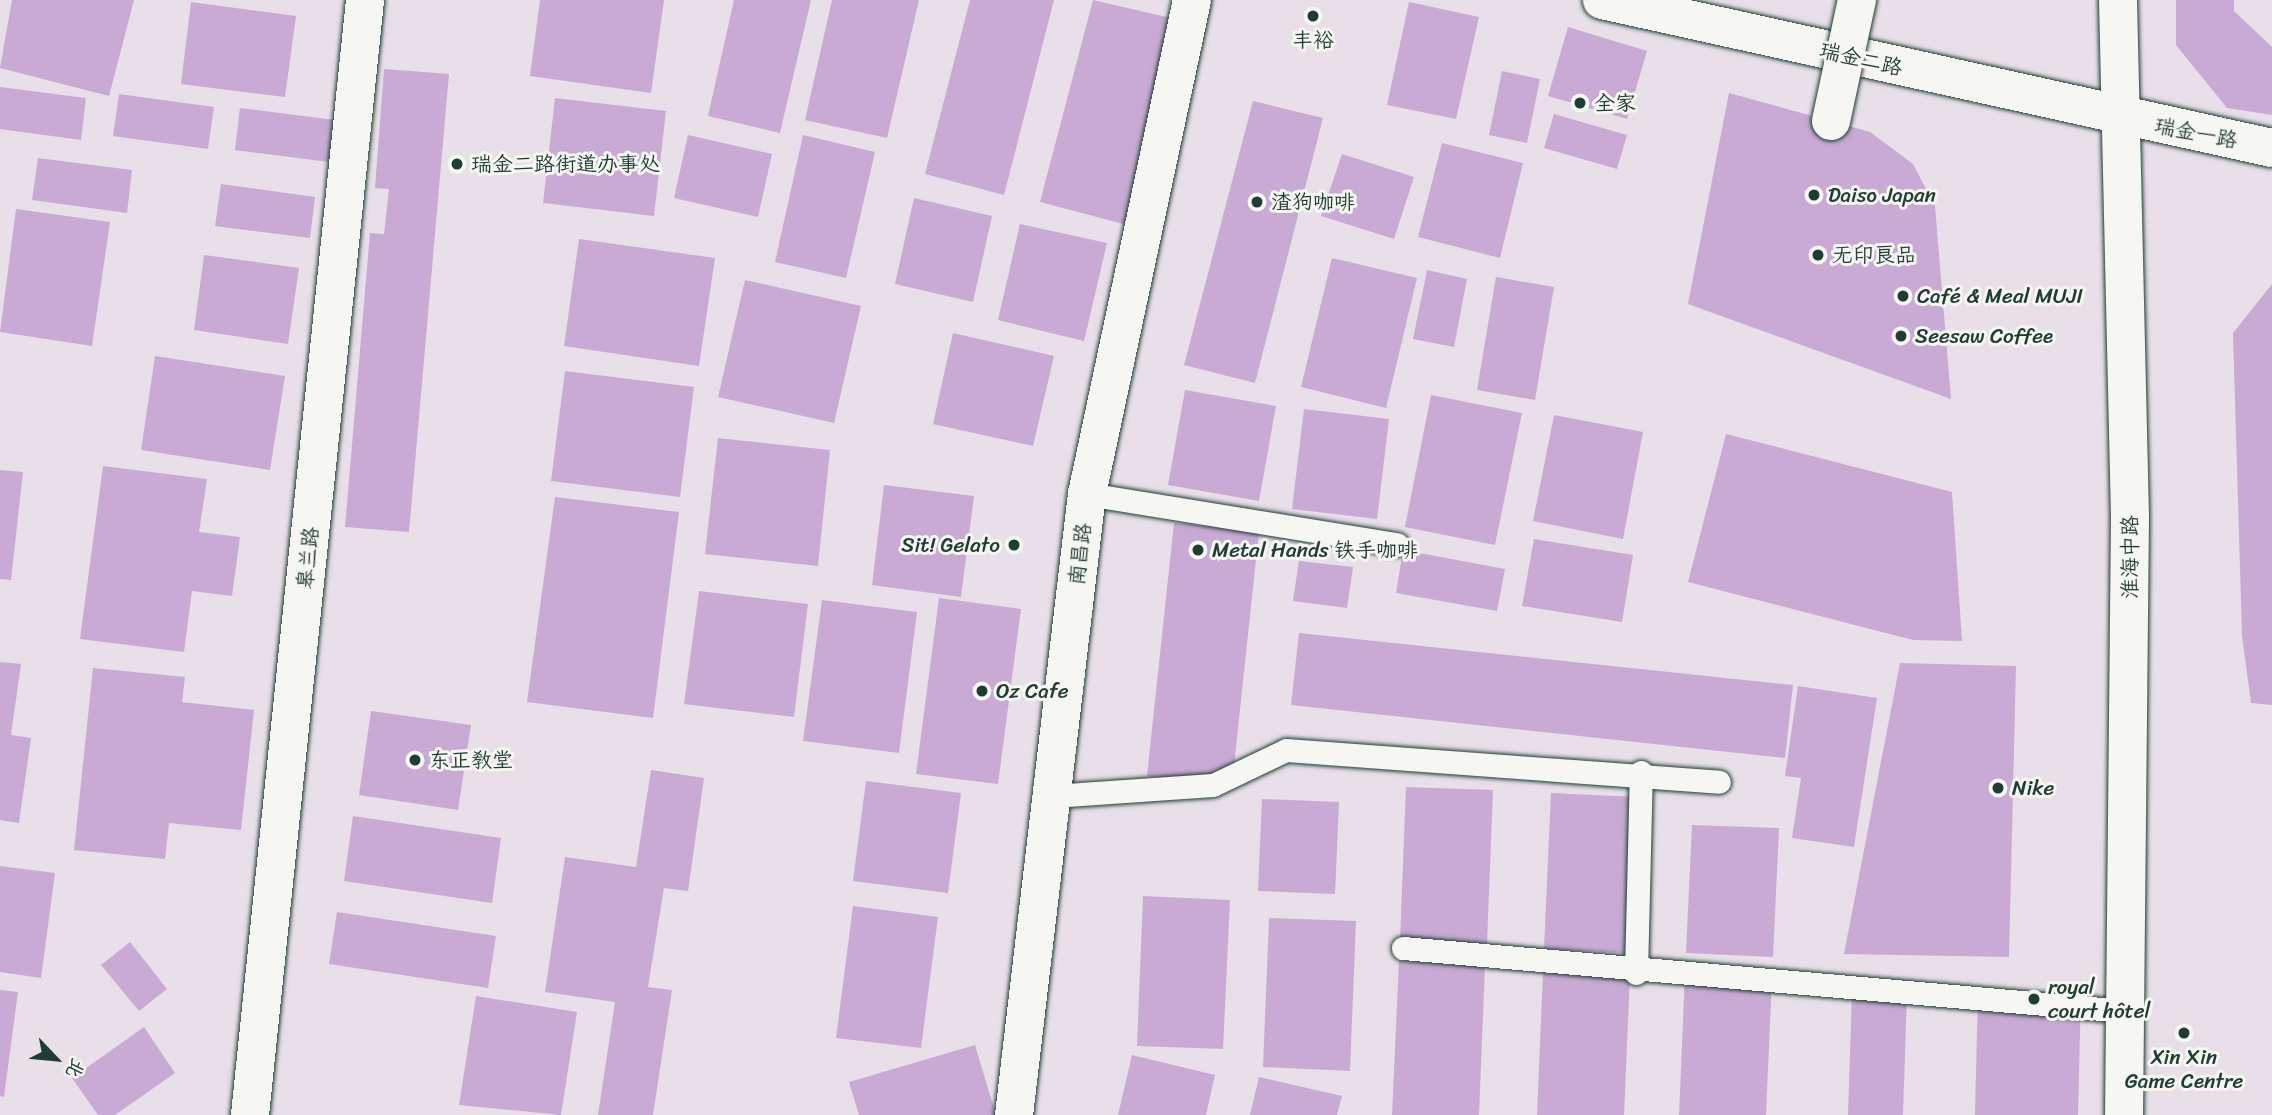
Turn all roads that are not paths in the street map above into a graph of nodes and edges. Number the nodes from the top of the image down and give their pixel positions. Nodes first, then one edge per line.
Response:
1 (365, 0) edge
2 (1192, 0) edge
3 (1602, 0) edge
4 (1857, 0) edge
5 (2118, 0) edge
6 (2119, 117) junction
7 (1830, 121) dead end
8 (2272, 148) edge
9 (1087, 494) junction
10 (1397, 544) dead end
11 (1642, 772) junction
12 (1718, 782) dead end
13 (1052, 796) junction
14 (1403, 948) dead end
15 (1636, 973) junction
16 (2124, 1011) junction
17 (250, 1115) edge
18 (1014, 1115) edge
19 (2123, 1115) edge

1 - 17 street, 皋兰路
2 - 9 street, 南昌路
3 - 6 street, 瑞金二路
4 - 7 street, bridge
5 - 6 street, 淮海中路
6 - 8 street, 瑞金一路
6 - 16 street, 淮海中路
9 - 10 lane
9 - 13 street, 南昌路
11 - 12 lane
11 - 13 lane
11 - 15 lane
13 - 18 street, 南昌路
14 - 15 lane
15 - 16 lane
16 - 19 street, 淮海中路

